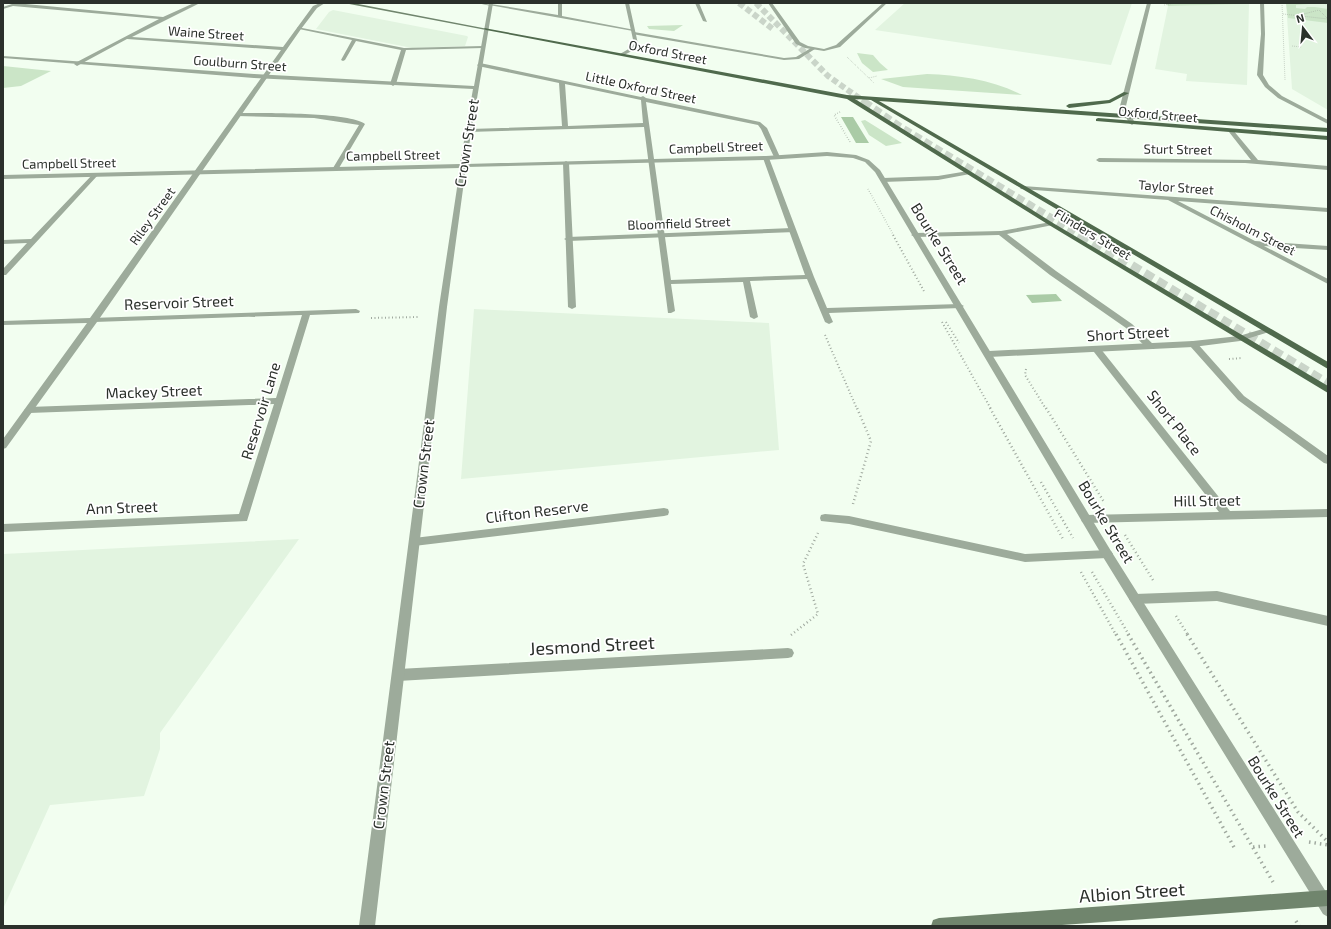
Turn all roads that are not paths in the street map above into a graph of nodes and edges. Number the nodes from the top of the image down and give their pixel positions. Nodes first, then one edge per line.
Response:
1 (198, 3) edge
2 (323, 3) edge
3 (346, 3) edge
4 (479, 3) edge
5 (560, 3) edge
6 (627, 3) edge
7 (697, 3) edge
8 (770, 3) edge
9 (885, 3) edge
10 (1149, 3) edge
11 (1262, 3) edge
12 (16, 4) edge
13 (491, 4) edge
14 (3, 8) edge
15 (560, 17) junction
16 (164, 18) junction
17 (706, 21) dead end
18 (299, 28) junction
19 (486, 30) junction
20 (633, 32) junction
21 (126, 38) junction
22 (355, 39) junction
23 (483, 47) junction
24 (285, 49) junction
25 (404, 49) junction
26 (813, 49) junction
27 (622, 55) junction
28 (3, 57) edge
29 (343, 60) dead end
30 (77, 64) junction
31 (480, 65) junction
32 (266, 76) junction
33 (562, 82) junction
34 (393, 84) junction
35 (476, 88) junction
36 (1126, 94) junction
37 (847, 97) junction
38 (643, 98) junction
39 (872, 99) junction
40 (987, 107) junction
41 (239, 115) junction
42 (1128, 115) junction
43 (1328, 122) edge
44 (1132, 123) junction
45 (646, 125) junction
46 (566, 128) junction
47 (1328, 130) edge
48 (470, 131) junction
49 (1231, 131) junction
50 (1328, 138) edge
51 (853, 151) joint
52 (777, 157) junction
53 (766, 158) junction
54 (1099, 160) dead end
55 (652, 161) junction
56 (566, 163) junction
57 (1257, 163) junction
58 (463, 166) junction
59 (336, 168) junction
60 (1328, 168) edge
61 (199, 172) junction
62 (968, 173) junction
63 (95, 175) junction
64 (3, 177) edge
65 (883, 180) junction
66 (1022, 188) junction
67 (1167, 198) junction
68 (1328, 210) edge
69 (1052, 224) junction
70 (792, 230) junction
71 (1001, 233) junction
72 (915, 235) junction
73 (662, 236) junction
74 (568, 239) junction
75 (33, 241) junction
76 (3, 242) edge
77 (1252, 242) junction
78 (1328, 248) edge
79 (3, 273) edge
80 (810, 277) junction
81 (746, 279) junction
82 (668, 282) junction
83 (1328, 282) edge
84 (960, 306) junction
85 (572, 307) dead end
86 (356, 311) road end
87 (671, 311) dead end
88 (824, 311) junction
89 (307, 312) junction
90 (754, 317) dead end
91 (94, 320) junction
92 (3, 322) edge
93 (829, 322) dead end
94 (1266, 330) junction
95 (1240, 338) junction
96 (1193, 344) junction
97 (1151, 347) junction
98 (1097, 350) junction
99 (990, 354) junction
100 (1328, 366) edge
101 (1328, 390) edge
102 (280, 401) junction
103 (29, 410) junction
104 (3, 446) edge
105 (1328, 461) edge
106 (664, 512) dead end
107 (1328, 513) edge
108 (1227, 515) junction
109 (243, 518) joint
110 (825, 518) road end
111 (1086, 519) junction
112 (3, 528) edge
113 (414, 542) junction
114 (1107, 554) junction
115 (1135, 599) junction
116 (1328, 621) edge
117 (788, 653) road end
118 (398, 675) junction
119 (1326, 902) edge
120 (367, 926) edge
121 (939, 926) edge

1 - 16 street
2 - 18 street, Riley Street
3 - 19 main road, Oxford Street
4 - 13 street
5 - 15 street
6 - 20 street
7 - 17 street
8 - 26 street
9 - 26 street
10 - 36 street
11 - 43 street
12 - 14 street
12 - 16 street
13 - 15 street
13 - 19 street, Crown Street
15 - 20 street
16 - 21 street
18 - 22 street
18 - 24 street, Riley Street
19 - 23 street, Crown Street
19 - 27 main road, Oxford Street
20 - 26 street
20 - 27 street
21 - 24 street, Waine Street
21 - 30 street
22 - 25 street
22 - 29 street
23 - 25 street
23 - 31 street, Crown Street
24 - 32 street, Riley Street
25 - 34 street
27 - 37 main road, Oxford Street
28 - 30 street, Goulburn Street
30 - 32 street, Goulburn Street
31 - 33 street, Little Oxford Street
31 - 35 street, Crown Street
32 - 34 street, Goulburn Street
32 - 41 street, Riley Street
33 - 38 street, Little Oxford Street
33 - 46 street
34 - 35 street, Goulburn Street
35 - 48 street, Crown Street
36 - 40 main road
36 - 42 street
37 - 39 main road, Oxford Street
37 - 62 main road, Flinders Street
38 - 45 street
38 - 52 street, Little Oxford Street
39 - 40 main road, Oxford Street
39 - 66 main road, Flinders Street
40 - 42 main road, Oxford Street
40 - 44 main road, Oxford Street
41 - 59 street
41 - 61 street, Riley Street
42 - 44 street
42 - 47 main road, Oxford Street
44 - 49 main road, Oxford Street
45 - 46 street
45 - 55 street
46 - 48 street
48 - 58 street, Crown Street
49 - 50 main road, Oxford Street
49 - 57 street, Sturt Street
51 - 52 street, Campbell Street
51 - 65 street, Bourke Street
52 - 53 street, Campbell Street
53 - 55 street, Campbell Street
53 - 70 street
54 - 57 street, Sturt Street
55 - 56 street, Campbell Street
55 - 73 street
56 - 58 street, Campbell Street
56 - 74 street
57 - 60 street, Sturt Street
58 - 59 street, Campbell Street
58 - 113 street, Crown Street
59 - 61 street, Campbell Street
61 - 63 street, Campbell Street
61 - 91 street, Riley Street
62 - 65 street
62 - 69 main road, Flinders Street
63 - 64 street, Campbell Street
63 - 75 street
65 - 72 street, Bourke Street
66 - 67 street, Taylor Street
66 - 94 main road, Flinders Street
67 - 68 street, Taylor Street
67 - 77 street, Chisholm Street
69 - 71 street
69 - 95 main road, Flinders Street
70 - 73 street, Bloomfield Street
70 - 80 street
71 - 72 street
71 - 97 street
72 - 84 street, Bourke Street
73 - 74 street, Bloomfield Street
73 - 82 street
74 - 85 street
75 - 76 street
75 - 79 street
77 - 78 street
77 - 83 street, Chisholm Street
80 - 81 street
80 - 88 street
81 - 82 street
81 - 90 street
82 - 87 street
84 - 88 street
84 - 99 street, Bourke Street
86 - 89 street, Reservoir Street
88 - 93 street
89 - 91 street, Reservoir Street
89 - 102 street, Reservoir Lane
91 - 92 street, Reservoir Street
91 - 103 street, Riley Street
94 - 95 street, Short Street
94 - 100 main road, Flinders Street
95 - 96 street, Short Street
95 - 101 main road, Flinders Street
96 - 97 street, Short Street
96 - 105 street
97 - 98 street, Short Street
98 - 99 street, Short Street
98 - 108 street, Short Place
99 - 111 street, Bourke Street
102 - 103 street, Mackey Street
102 - 109 street, Reservoir Lane
103 - 104 street, Riley Street
106 - 113 street, Clifton Reserve
107 - 108 street, Hill Street
108 - 111 street, Hill Street
109 - 112 street, Ann Street
110 - 114 street
111 - 114 street, Bourke Street
113 - 118 street, Crown Street
114 - 115 street, Bourke Street
115 - 116 street
115 - 119 street, Bourke Street
117 - 118 street, Jesmond Street
118 - 120 street, Crown Street
119 - 121 main road, Albion Street

